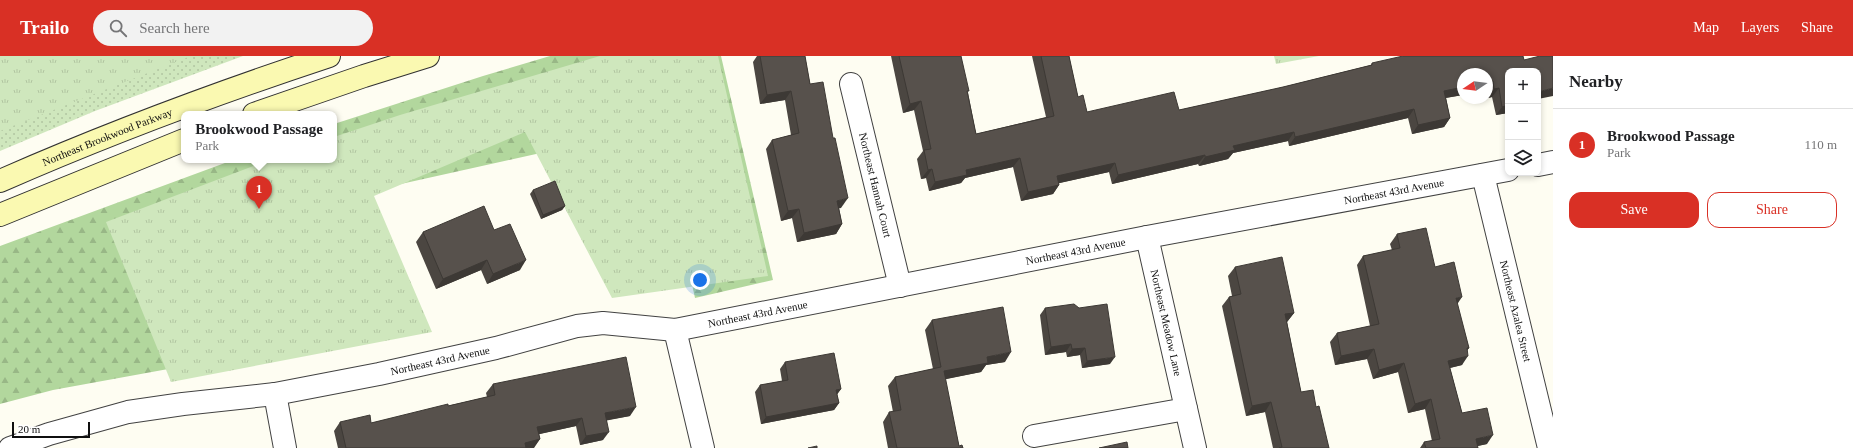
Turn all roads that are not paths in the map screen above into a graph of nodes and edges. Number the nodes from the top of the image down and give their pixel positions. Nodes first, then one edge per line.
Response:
1 (329, 56) edge
2 (428, 56) edge
3 (851, 84) dead end
4 (263, 111) edge
5 (181, 141) edge
6 (1553, 162) edge
7 (1541, 164) edge
8 (1505, 171) edge
9 (1484, 175) junction
10 (0, 181) edge
11 (0, 216) edge
12 (1147, 237) junction
13 (900, 286) junction
14 (675, 330) junction
15 (275, 394) junction
16 (1186, 409) junction
17 (1034, 436) dead end
18 (10, 448) edge
19 (285, 448) edge
20 (703, 448) edge
21 (1194, 448) edge
22 (1549, 448) edge

1 - 10 main road, Northeast Brookwood Parkway
2 - 4 main road
3 - 13 street, Northeast Hannah Court
5 - 11 main road
6 - 7 street
8 - 9 street, Northeast 43rd Avenue
9 - 12 street, Northeast 43rd Avenue
9 - 22 street, Northeast Azalea Street
12 - 13 street, Northeast 43rd Avenue
12 - 16 street, Northeast Meadow Lane
13 - 14 street, Northeast 43rd Avenue
14 - 15 street, Northeast 43rd Avenue
14 - 20 street
15 - 18 street, Northeast 43rd Avenue
15 - 19 street
16 - 17 street
16 - 21 street, Northeast Meadow Lane

